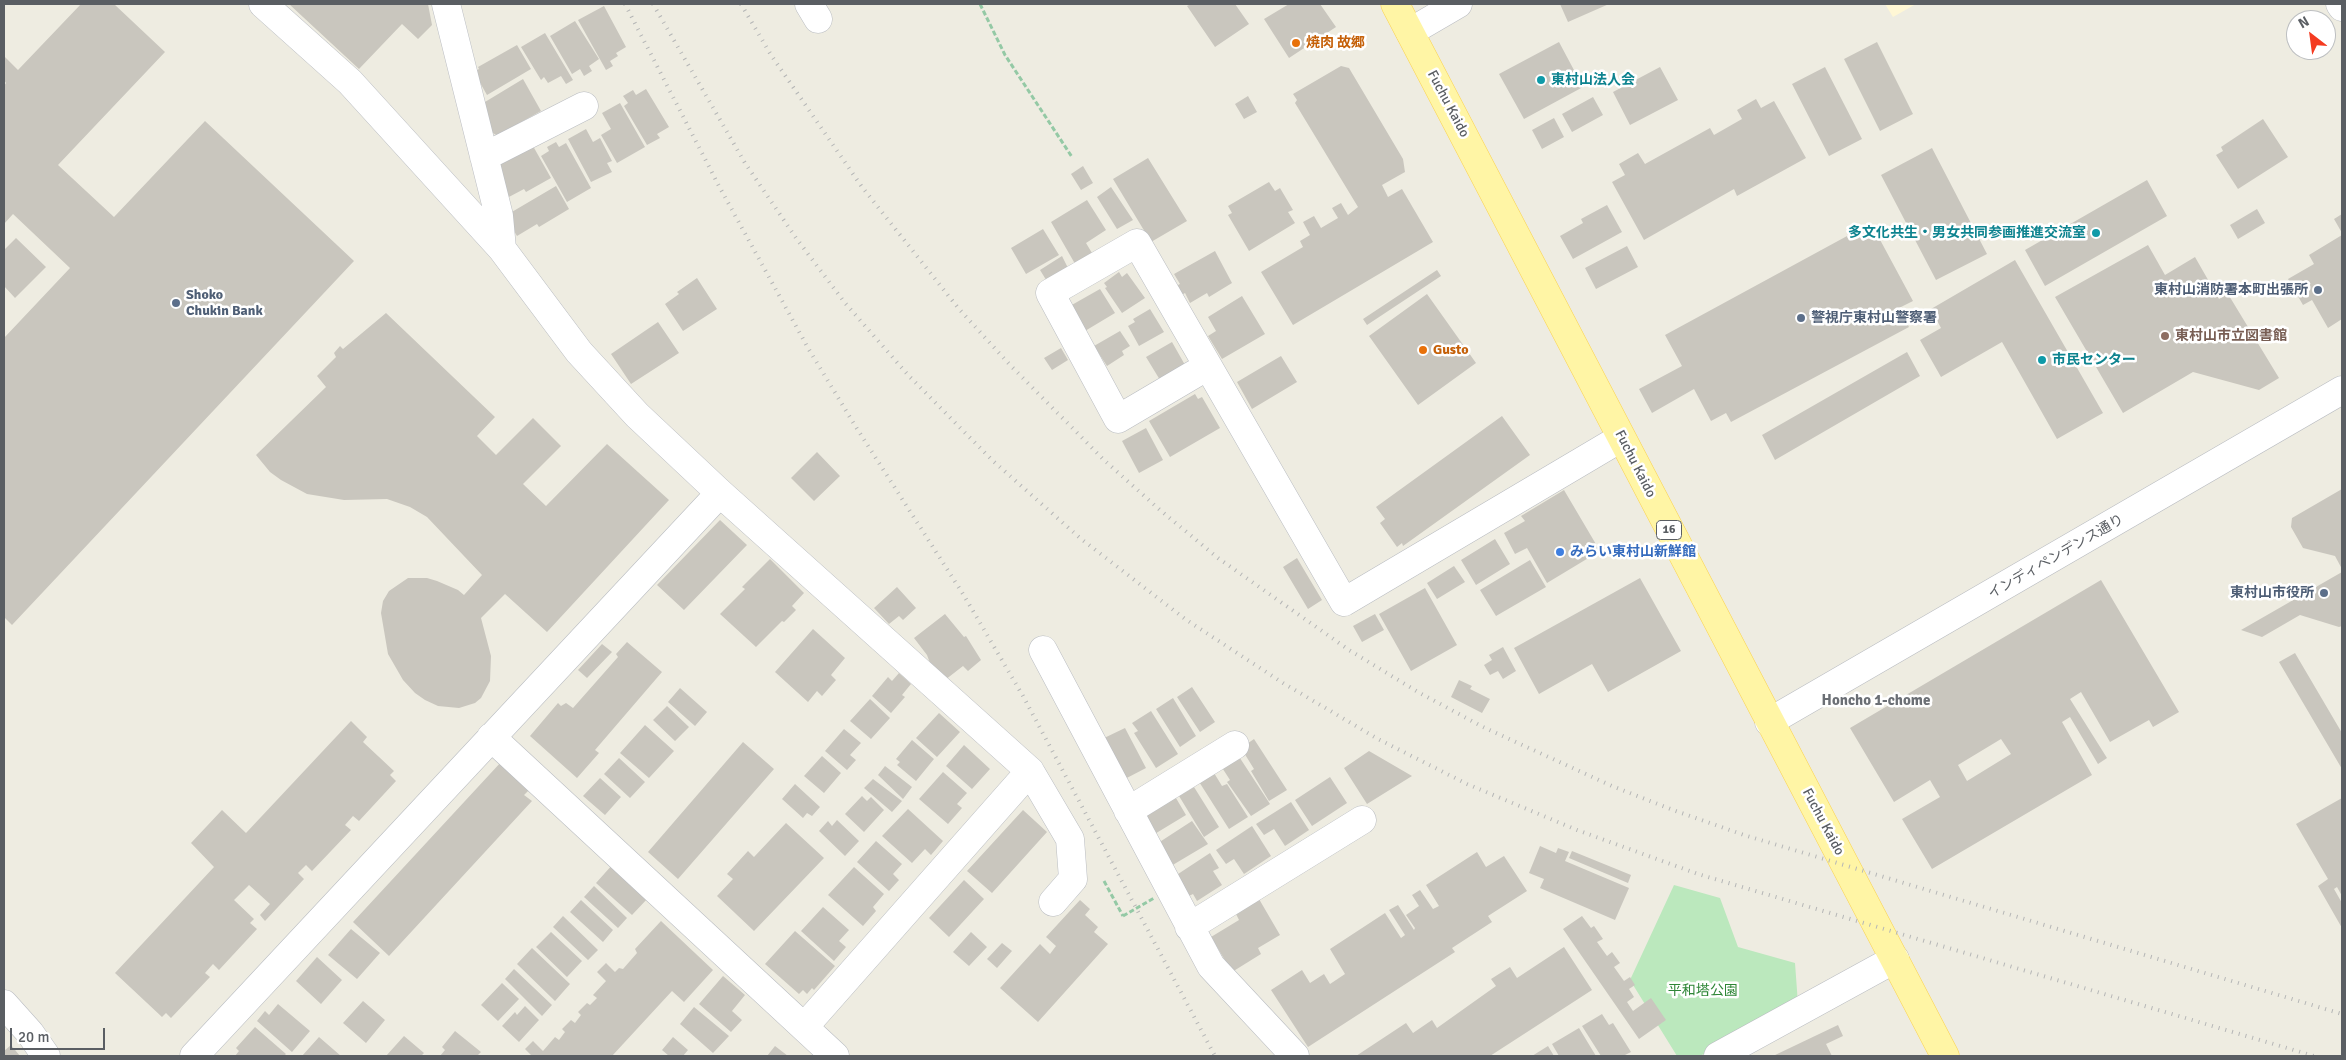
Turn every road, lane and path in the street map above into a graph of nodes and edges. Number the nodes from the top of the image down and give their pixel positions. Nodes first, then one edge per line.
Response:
1 (264, 4) edge
2 (446, 4) edge
3 (980, 4) edge
4 (1395, 4) edge
5 (1458, 4) edge
6 (1410, 32) junction
7 (584, 106) dead end
8 (484, 156) junction
9 (1072, 157) dead end
10 (502, 249) junction
11 (1208, 366) junction
12 (2342, 390) edge
13 (1621, 438) junction
14 (720, 493) junction
15 (1043, 650) dead end
16 (1769, 722) junction
17 (492, 737) junction
18 (1236, 745) dead end
19 (1030, 771) junction
20 (1128, 810) junction
21 (1362, 820) dead end
22 (1154, 898) dead end
23 (1053, 902) dead end
24 (1123, 916) dead end
25 (1189, 927) junction
26 (1896, 959) junction
27 (4, 1004) edge
28 (805, 1026) junction
29 (46, 1056) edge
30 (194, 1056) edge
31 (835, 1056) edge
32 (1295, 1056) edge
33 (1718, 1056) edge
34 (1945, 1056) edge

1 - 10 street
2 - 8 street
3 - 9 path
4 - 6 main road, Fuchu Kaido / 16
5 - 6 street
6 - 13 main road, Fuchu Kaido / 16
7 - 8 street
8 - 10 street
10 - 14 street
11 - 11 street
11 - 13 street
12 - 16 street, インディペンデンス通り
13 - 16 main road, Fuchu Kaido / 16
14 - 17 street
14 - 19 street
15 - 20 street
16 - 26 main road, Fuchu Kaido / 16
17 - 28 street
17 - 30 street
18 - 20 street
19 - 23 street
19 - 28 street
20 - 25 street
21 - 25 street
22 - 24 path, bridge
25 - 32 street
26 - 33 street
26 - 34 main road, Fuchu Kaido / 16
27 - 29 street
28 - 31 street

